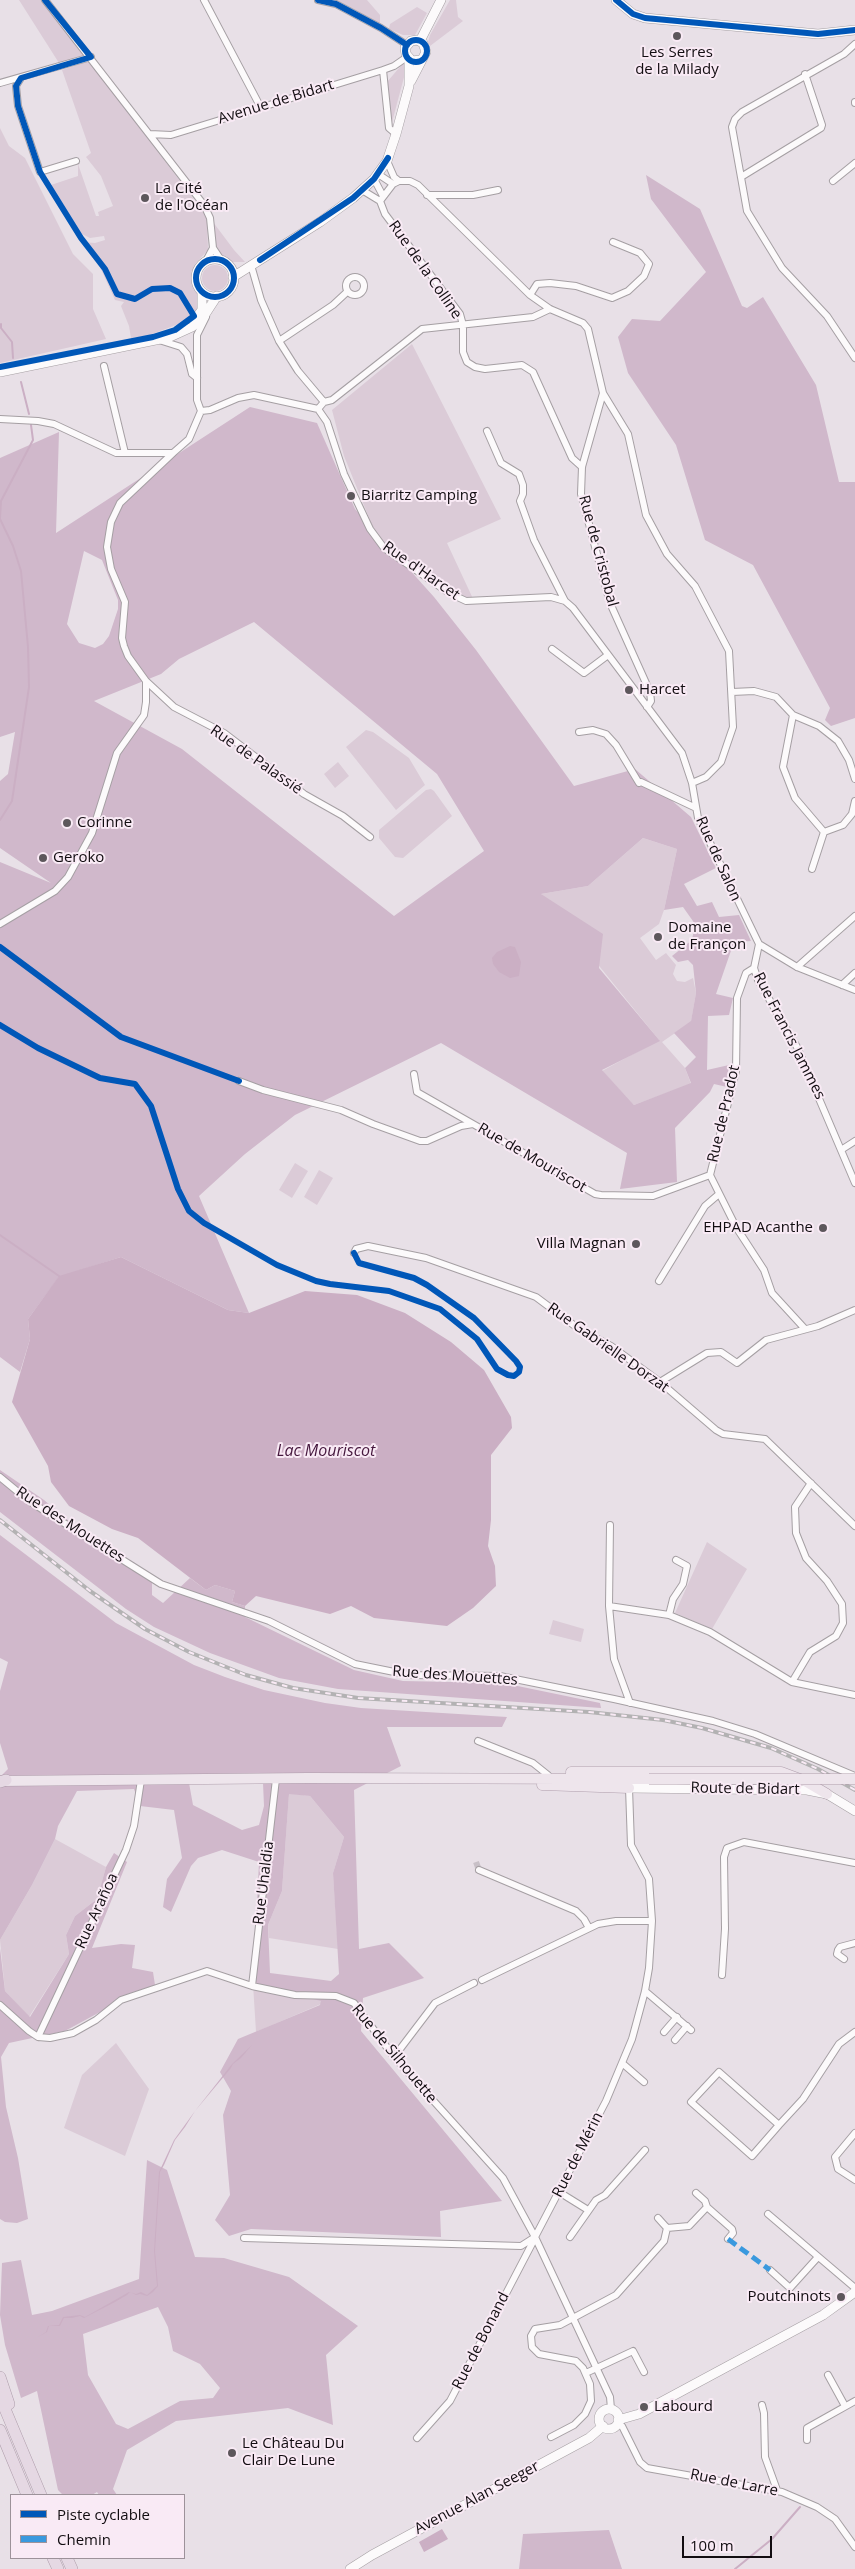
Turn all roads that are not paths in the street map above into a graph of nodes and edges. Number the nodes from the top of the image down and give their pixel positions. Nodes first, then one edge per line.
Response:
1 (45, 0) edge
2 (204, 0) edge
3 (318, 0) edge
4 (442, 0) edge
5 (616, 0) edge
6 (855, 30) edge
7 (420, 41) junction
8 (406, 45) junction
9 (854, 49) edge
10 (90, 57) junction
11 (408, 58) junction
12 (421, 60) junction
13 (383, 70) junction
14 (805, 74) junction
15 (21, 78) junction
16 (0, 83) edge
17 (409, 86) junction
18 (260, 106) junction
19 (150, 134) junction
20 (170, 134) junction
21 (396, 134) junction
22 (162, 150) junction
23 (76, 161) dead end
24 (387, 161) junction
25 (855, 163) edge
26 (376, 176) junction
27 (741, 177) junction
28 (833, 181) dead end
29 (396, 183) junction
30 (362, 190) junction
31 (498, 190) dead end
32 (428, 194) junction
33 (382, 198) junction
34 (613, 242) dead end
35 (212, 248) junction
36 (206, 261) junction
37 (224, 262) junction
38 (251, 265) junction
39 (233, 277) junction
40 (202, 292) junction
41 (348, 292) dead end
42 (530, 295) junction
43 (217, 296) junction
44 (550, 309) junction
45 (206, 315) junction
46 (463, 325) junction
47 (182, 332) junction
48 (159, 340) junction
49 (279, 341) junction
50 (855, 358) edge
51 (104, 366) dead end
52 (0, 372) edge
53 (197, 378) junction
54 (603, 392) junction
55 (324, 402) junction
56 (318, 409) junction
57 (201, 412) junction
58 (0, 419) edge
59 (487, 431) dead end
60 (125, 453) junction
61 (173, 454) junction
62 (582, 467) junction
63 (565, 601) junction
64 (552, 649) dead end
65 (608, 655) junction
66 (146, 681) junction
67 (732, 692) junction
68 (647, 707) junction
69 (793, 715) junction
70 (579, 732) dead end
71 (855, 780) edge
72 (692, 783) junction
73 (855, 801) edge
74 (696, 808) junction
75 (824, 832) junction
76 (370, 837) dead end
77 (812, 869) dead end
78 (855, 916) edge
79 (0, 924) edge
80 (758, 944) junction
81 (797, 966) junction
82 (754, 968) junction
83 (855, 973) edge
84 (842, 985) junction
85 (855, 990) edge
86 (414, 1074) dead end
87 (239, 1081) dead end
88 (473, 1124) junction
89 (855, 1141) edge
90 (841, 1150) junction
91 (710, 1176) junction
92 (855, 1183) edge
93 (719, 1194) junction
94 (354, 1253) dead end
95 (659, 1281) dead end
96 (855, 1310) edge
97 (805, 1329) junction
98 (660, 1382) junction
99 (0, 1477) edge
100 (811, 1483) junction
101 (610, 1524) dead end
102 (855, 1526) edge
103 (676, 1560) dead end
104 (609, 1606) junction
105 (669, 1615) junction
106 (792, 1682) junction
107 (855, 1695) edge
108 (630, 1703) junction
109 (478, 1741) dead end
110 (548, 1775) junction
111 (526, 1778) junction
112 (855, 1778) edge
113 (276, 1779) junction
114 (454, 1779) junction
115 (141, 1780) junction
116 (2, 1781) edge
117 (629, 1788) junction
118 (827, 1794) junction
119 (855, 1811) edge
120 (855, 1863) edge
121 (479, 1870) dead end
122 (652, 1921) junction
123 (588, 1928) junction
124 (855, 1944) edge
125 (844, 1959) dead end
126 (722, 1975) dead end
127 (482, 1980) dead end
128 (474, 1982) dead end
129 (252, 1986) junction
130 (645, 1991) junction
131 (0, 2005) edge
132 (677, 2017) junction
133 (664, 2032) dead end
134 (855, 2032) edge
135 (38, 2037) junction
136 (675, 2040) dead end
137 (394, 2057) junction
138 (622, 2063) junction
139 (644, 2082) dead end
140 (780, 2125) junction
141 (855, 2133) edge
142 (644, 2150) dead end
143 (855, 2180) edge
144 (559, 2192) junction
145 (696, 2193) dead end
146 (708, 2207) junction
147 (588, 2210) junction
148 (768, 2214) dead end
149 (658, 2218) dead end
150 (667, 2228) junction
151 (535, 2237) junction
152 (570, 2237) dead end
153 (244, 2238) dead end
154 (728, 2239) dead end
155 (818, 2257) junction
156 (770, 2270) dead end
157 (855, 2288) edge
158 (855, 2292) edge
159 (573, 2318) junction
160 (596, 2367) junction
161 (644, 2372) dead end
162 (586, 2374) junction
163 (828, 2375) dead end
164 (0, 2377) edge
165 (0, 2397) edge
166 (855, 2401) edge
167 (762, 2405) dead end
168 (845, 2406) junction
169 (611, 2409) junction
170 (9, 2418) junction
171 (618, 2422) junction
172 (603, 2426) junction
173 (0, 2430) edge
174 (551, 2437) dead end
175 (417, 2438) dead end
176 (807, 2440) dead end
177 (777, 2490) junction
178 (27, 2494) edge
179 (41, 2494) edge
180 (855, 2547) edge
181 (350, 2569) edge

1 - 10 street
2 - 18 street
3 - 8 street
4 - 7 main road
5 - 6 main road
7 - 8 main road
7 - 12 main road
8 - 11 main road
9 - 14 street
10 - 15 street
10 - 19 street
11 - 12 main road
11 - 13 street, Avenue de Bidart
11 - 17 main road
12 - 17 main road
13 - 18 street, Avenue de Bidart
13 - 21 street
14 - 27 street
14 - 27 street
15 - 16 street
15 - 23 street
17 - 21 main road
18 - 20 street, Avenue de Bidart
19 - 20 street, Avenue de Bidart
19 - 22 street
20 - 22 street
21 - 24 main road
22 - 35 street
24 - 26 main road
24 - 29 street
25 - 28 street
26 - 29 street, Rue de Cristobal
26 - 30 main road
26 - 33 street
27 - 50 street
29 - 32 street, Rue de Cristobal
29 - 33 street
30 - 33 street, Rue de la Colline
30 - 38 main road
31 - 32 street
32 - 42 street, Rue de Cristobal
33 - 46 street, Rue de la Colline
34 - 42 street
35 - 36 street
35 - 37 street
36 - 37 main road
36 - 40 main road
37 - 38 main road
37 - 39 main road
38 - 39 main road
38 - 49 street
39 - 43 main road
40 - 43 main road
40 - 47 main road
41 - 49 street
42 - 44 street, Rue de Cristobal
43 - 45 main road
44 - 46 street
44 - 54 street, Rue de Cristobal
45 - 47 main road
45 - 53 street
46 - 55 street
46 - 62 street, Rue de la Colline
47 - 48 main road
48 - 52 main road
48 - 53 street
49 - 55 street
51 - 60 street
53 - 57 street
54 - 62 street, Rue de Cristobal
54 - 67 street
55 - 56 street
56 - 57 street
56 - 63 street, Rue d'Harcet
57 - 61 street, Rue de Palassié
58 - 60 street
59 - 63 street
60 - 61 street
61 - 66 street, Rue de Palassié
62 - 68 street, Rue de Cristobal
63 - 65 street
64 - 65 street
65 - 68 street
66 - 76 street, Rue de Palassié
66 - 79 street
67 - 69 street
67 - 72 street
68 - 72 street
69 - 71 street
69 - 75 street
70 - 74 street
72 - 74 street, Rue de Salon
73 - 75 street
74 - 80 street, Rue de Salon
75 - 77 street
78 - 81 street
80 - 81 street
80 - 82 street, Rue Francis Jammes
81 - 84 street
82 - 90 street, Rue Francis Jammes
82 - 91 street, Rue de Pradot
83 - 84 street
84 - 85 street
86 - 88 street
87 - 88 street, Rue de Mouriscot
88 - 91 street, Rue de Mouriscot
89 - 90 street
90 - 92 street, Rue Francis Jammes
91 - 93 street
93 - 95 street
93 - 97 street
94 - 98 street, Rue Gabrielle Dorzat
96 - 97 street
97 - 98 street
98 - 100 street, Rue Gabrielle Dorzat
99 - 108 street, Rue des Mouettes
100 - 102 street, Rue Gabrielle Dorzat
100 - 106 street
101 - 104 street
103 - 105 street
104 - 105 street
104 - 108 street
105 - 106 street
106 - 107 street
108 - 112 street, Rue des Mouettes
109 - 110 street
110 - 111 main road
110 - 118 main road
111 - 112 main road, bridge
111 - 114 main road
113 - 114 main road
113 - 115 main road
113 - 129 street, Rue Uhaldia
114 - 117 main road
115 - 116 main road
115 - 135 street, Rue Arañoa
117 - 118 main road, Route de Bidart
117 - 122 street, Rue de Mérin
118 - 119 main road, Route de Bidart
120 - 126 street
121 - 123 street
122 - 123 street
122 - 130 street, Rue de Mérin
123 - 127 street
124 - 125 street
128 - 137 street
129 - 135 street, Rue de Silhouette
129 - 137 street, Rue de Silhouette
130 - 132 street
130 - 138 street, Rue de Mérin
131 - 135 street
132 - 133 street
132 - 136 street
134 - 140 street
137 - 151 street, Rue de Silhouette
138 - 139 street
138 - 144 street, Rue de Mérin
140 - 140 street
141 - 143 street
142 - 147 street
144 - 147 street
144 - 151 street, Rue de Mérin
145 - 146 street
146 - 150 street
146 - 154 street
147 - 152 street
148 - 155 street
149 - 150 street
150 - 159 street
151 - 153 street
151 - 159 street, Rue de Silhouette
151 - 175 street, Rue de Bonand
155 - 156 street
155 - 157 street
158 - 171 main road
159 - 160 street, Rue de Silhouette
159 - 162 street
160 - 161 street
160 - 162 street
160 - 169 street, Rue de Silhouette
162 - 174 street
163 - 168 street
164 - 170 highway
165 - 170 highway
166 - 168 street
167 - 177 street
168 - 176 street
169 - 171 main road
169 - 172 main road
170 - 179 highway
171 - 172 main road
171 - 177 street, Rue de Larre
172 - 181 main road, Avenue Alan Seeger
173 - 178 highway
177 - 180 street, Rue de Larre

